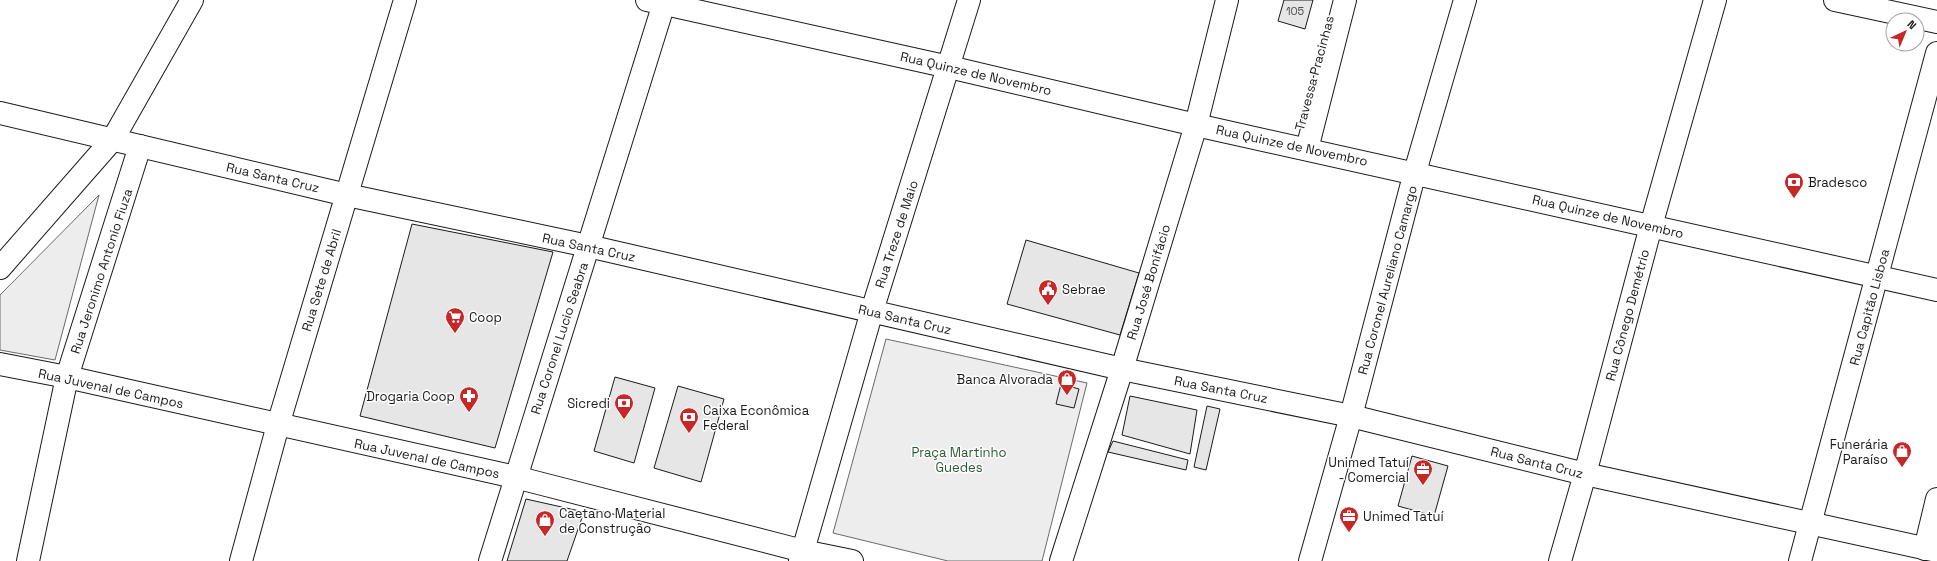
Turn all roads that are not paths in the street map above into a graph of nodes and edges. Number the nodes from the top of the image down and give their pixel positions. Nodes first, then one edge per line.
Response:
1 (192, 0) edge
2 (405, 0) edge
3 (969, 0) edge
4 (1227, 0) edge
5 (1333, 0) edge
6 (1345, 0) edge
7 (1465, 0) edge
8 (1715, 0) edge
9 (1836, 0) edge
10 (658, 1) edge
11 (1937, 22) edge
12 (1937, 53) edge
13 (949, 67) junction
14 (0, 113) edge
15 (1196, 125) junction
16 (112, 139) junction
17 (140, 146) junction
18 (1301, 147) junction
19 (1414, 172) junction
20 (347, 195) junction
21 (1651, 226) junction
22 (588, 246) junction
23 (0, 268) edge
24 (1877, 276) junction
25 (1937, 290) edge
26 (872, 311) junction
27 (0, 364) edge
28 (1122, 369) junction
29 (67, 377) junction
30 (1351, 416) junction
31 (278, 425) junction
32 (1585, 474) junction
33 (515, 477) junction
34 (1937, 499) edge
35 (1810, 524) junction
36 (1931, 550) edge
37 (801, 556) edge
38 (28, 561) edge
39 (241, 561) edge
40 (490, 561) edge
41 (852, 561) edge
42 (1061, 561) edge
43 (1310, 561) edge
44 (1560, 561) edge
45 (1800, 561) edge

1 - 16 street
2 - 20 street, Rua Sete de Abril
3 - 13 street, Rua Treze de Maio
4 - 15 street, Rua José Bonifácio
5 - 18 street, Travessa Pracinhas
6 - 18 street
7 - 19 street, Rua Coronel Aureliano Camargo
8 - 21 street, Rua Cônego Demétrio
9 - 11 street
10 - 13 street, Rua Quinze de Novembro
10 - 22 street, Rua Coronel Lucio Seabra
12 - 24 street, Rua Capitão Lisboa
13 - 15 street, Rua Quinze de Novembro
13 - 26 street, Rua Treze de Maio
14 - 16 street, Rua Santa Cruz
15 - 18 street, Rua Quinze de Novembro
15 - 28 street, Rua José Bonifácio
16 - 17 street, Rua Santa Cruz
16 - 23 street
17 - 20 street, Rua Santa Cruz
17 - 29 street, Rua Jeronimo Antonio Fiuza
18 - 19 street, Rua Quinze de Novembro
19 - 21 street, Rua Quinze de Novembro
19 - 30 street, Rua Coronel Aureliano Camargo
20 - 22 street, Rua Santa Cruz
20 - 31 street, Rua Sete de Abril
21 - 24 street, Rua Quinze de Novembro
21 - 32 street, Rua Cônego Demétrio
22 - 26 street, Rua Santa Cruz
22 - 33 street, Rua Coronel Lucio Seabra
24 - 25 street, Rua Quinze de Novembro
24 - 35 street, Rua Capitão Lisboa
26 - 28 street, Rua Santa Cruz
26 - 37 street, Rua Treze de Maio
27 - 29 street, Rua Juvenal de Campos
28 - 30 street, Rua Santa Cruz
28 - 42 street, Rua José Bonifácio
29 - 31 street, Rua Juvenal de Campos
29 - 38 street, Rua Jeronimo Antonio Fiuza
30 - 32 street, Rua Santa Cruz
30 - 43 street, Rua Coronel Aureliano Camargo
31 - 33 street, Rua Juvenal de Campos
31 - 39 street, Rua Sete de Abril
32 - 35 street, Rua Santa Cruz
32 - 44 street, Rua Cônego Demétrio
33 - 37 street, Rua Juvenal de Campos
33 - 40 street, Rua Coronel Lucio Seabra
34 - 36 street
35 - 36 street, Rua Santa Cruz
35 - 45 street, Rua Capitão Lisboa
37 - 41 street, Rua Juvenal de Campos

